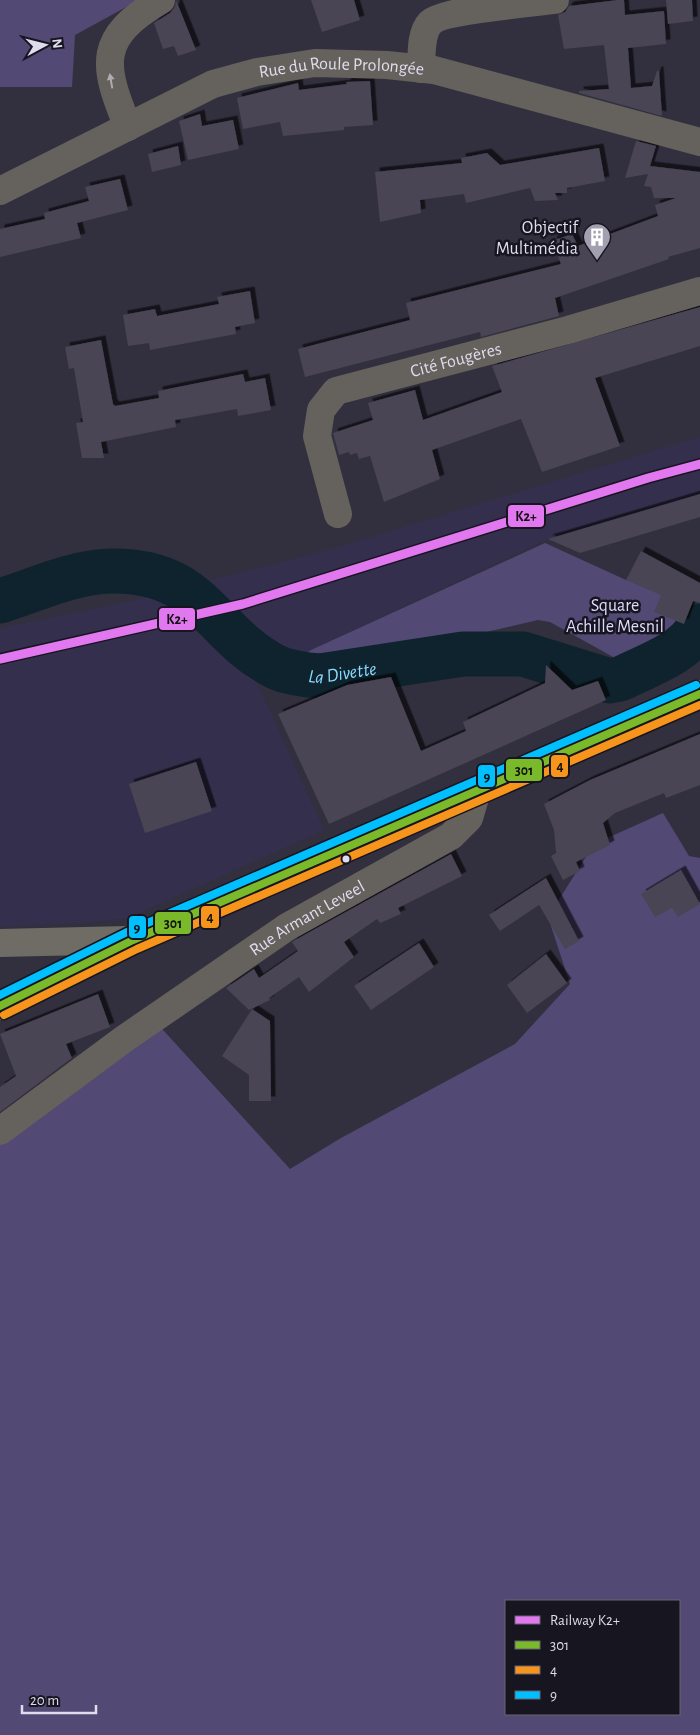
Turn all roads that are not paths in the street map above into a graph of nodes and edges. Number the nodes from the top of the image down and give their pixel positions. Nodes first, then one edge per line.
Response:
1 (161, 0) edge
2 (555, 0) edge
3 (421, 68) junction
4 (128, 127) junction
5 (700, 142) edge
6 (0, 191) edge
7 (700, 291) edge
8 (338, 514) dead end
9 (700, 694) edge
10 (477, 791) junction
11 (133, 940) junction
12 (0, 943) edge
13 (0, 1006) edge
14 (0, 1131) edge

4 -> 1 street
2 - 3 street
3 - 4 street, Rue du Roule Prolongée
3 - 5 street, Rue du Roule Prolongée
4 - 6 street, Rue du Roule Prolongée
7 - 8 street, Cité Fougères
9 - 10 main road
10 - 11 main road
10 - 14 street, Rue Armant Leveel
11 - 12 main road
11 - 13 main road

